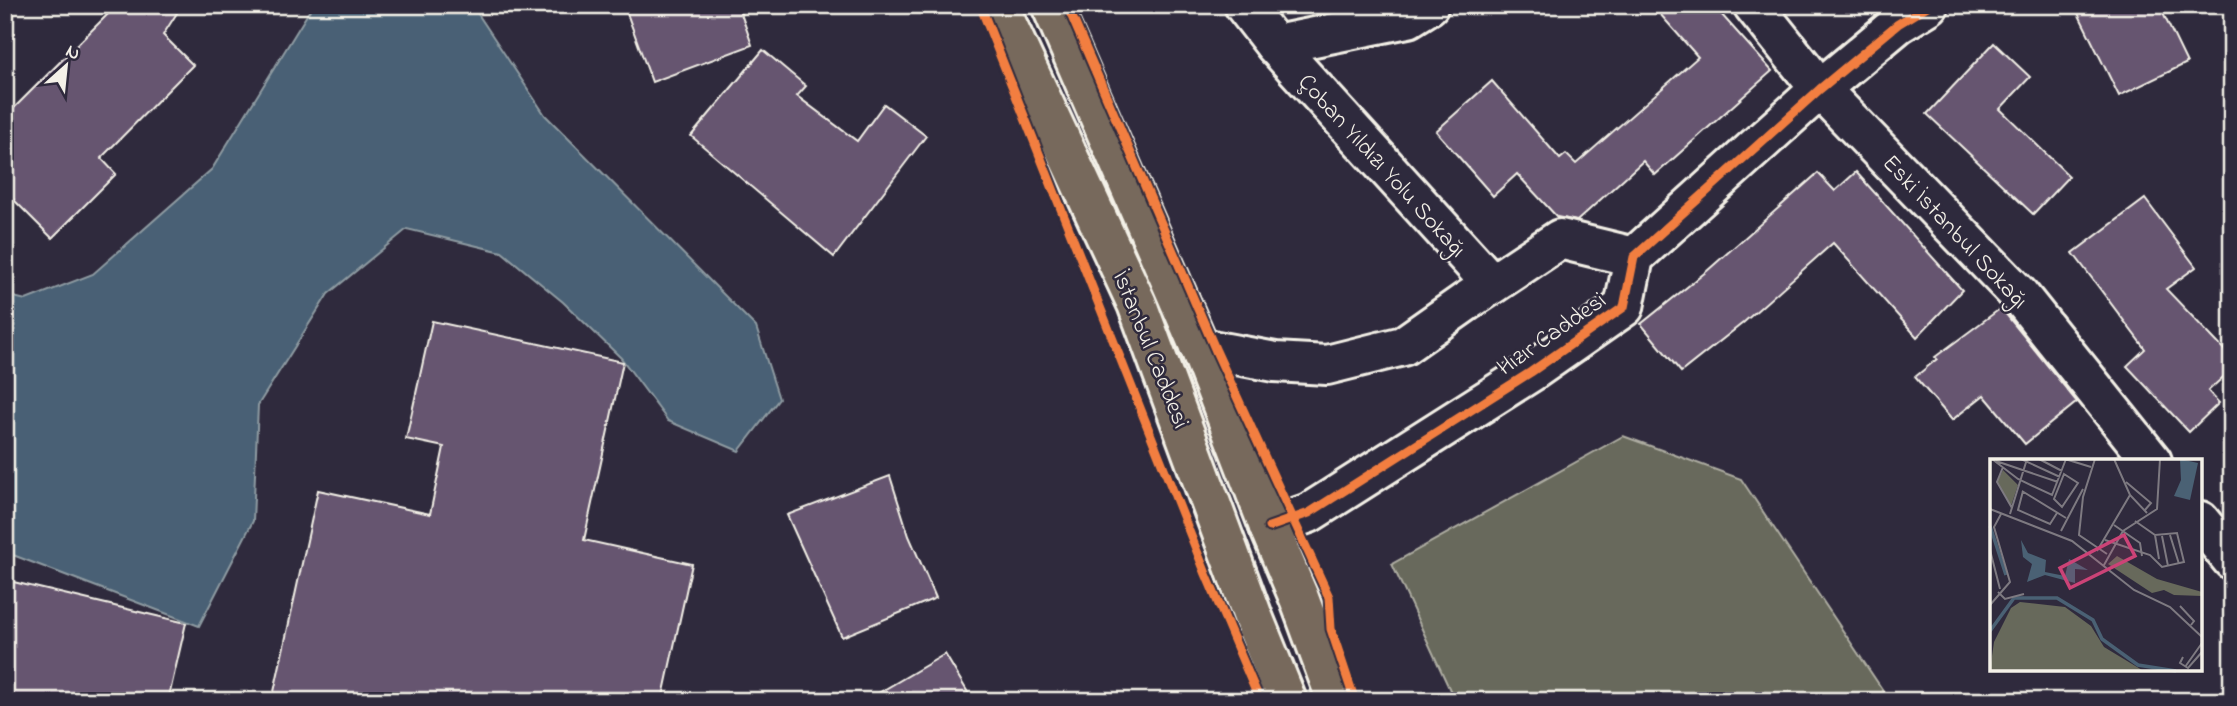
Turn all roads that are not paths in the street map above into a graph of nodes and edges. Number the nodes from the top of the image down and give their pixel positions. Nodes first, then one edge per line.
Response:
1 (998, 5) edge
2 (1051, 5) edge
3 (1244, 5) edge
4 (1429, 5) edge
5 (1753, 5) edge
6 (1929, 5) edge
7 (1275, 45) junction
8 (1820, 89) junction
9 (1633, 257) junction
10 (1492, 284) junction
11 (1199, 346) junction
12 (2150, 459) edge
13 (2202, 523) edge
14 (1269, 527) junction
15 (1228, 545) junction
16 (2232, 560) edge
17 (1287, 701) edge
18 (1337, 701) edge

1 - 15 main road, İstanbul Caddesi
2 - 11 main road, İstanbul Caddesi
3 - 7 street, Çoban Yıldızı Yolu Sokağı
4 - 7 street, Çoban Yıldızı Yolu Sokağı
5 - 8 street, Eski İstanbul Sokağı
6 - 8 street
7 - 10 street, Çoban Yıldızı Yolu Sokağı
8 - 9 street
8 - 12 street, Eski İstanbul Sokağı
9 - 10 street, Hızır Caddesi
9 - 14 street, Hızır Caddesi
10 - 11 street, Hızır Caddesi
11 - 14 main road, İstanbul Caddesi
13 - 16 street
14 - 15 main road
14 - 18 main road, İstanbul Caddesi
15 - 17 main road, İstanbul Caddesi

